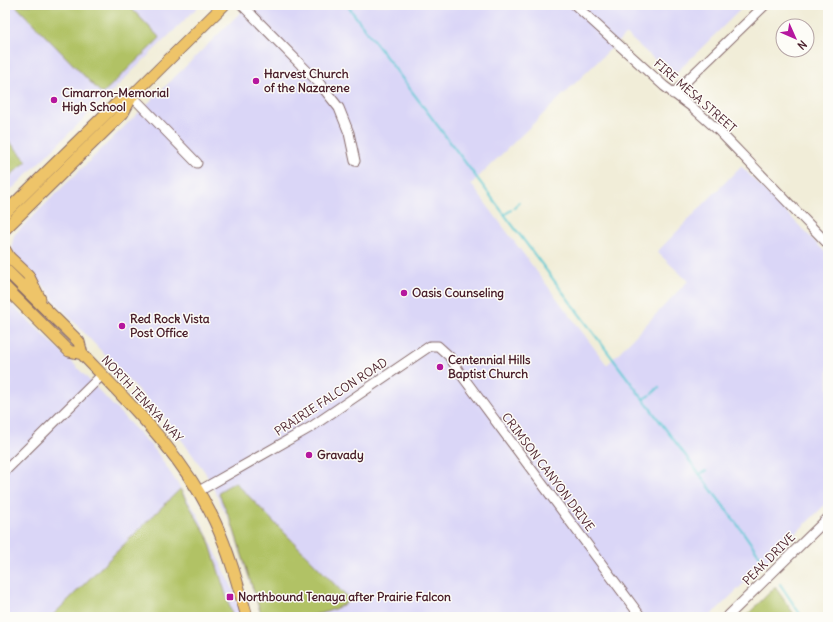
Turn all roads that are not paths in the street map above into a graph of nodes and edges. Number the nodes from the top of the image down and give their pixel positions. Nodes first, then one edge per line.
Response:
1 (224, 5) edge
2 (242, 5) edge
3 (575, 5) edge
4 (765, 5) edge
5 (673, 94) junction
6 (132, 96) junction
7 (355, 161) dead end
8 (197, 163) dead end
9 (5, 213) edge
10 (6, 230) edge
11 (828, 244) edge
12 (5, 250) edge
13 (5, 269) edge
14 (5, 287) edge
15 (44, 307) junction
16 (434, 345) joint
17 (82, 354) junction
18 (102, 375) junction
19 (5, 471) edge
20 (199, 491) junction
21 (828, 518) edge
22 (247, 617) edge
23 (641, 617) edge
24 (728, 617) edge

1 - 6 main road
2 - 7 street
3 - 5 street, FIRE MESA STREET
4 - 5 street
5 - 11 street, FIRE MESA STREET
6 - 8 street
6 - 9 main road
6 - 10 main road
12 - 15 main road
13 - 15 main road, NORTH TENAYA WAY
14 - 17 main road, NORTH TENAYA WAY
15 - 17 main road, NORTH TENAYA WAY
16 - 20 street, PRAIRIE FALCON ROAD
16 - 23 street, CRIMSON CANYON DRIVE
17 - 18 main road, NORTH TENAYA WAY
18 - 19 street
18 - 20 main road, NORTH TENAYA WAY
20 - 22 main road, NORTH TENAYA WAY
21 - 24 street, PEAK DRIVE

